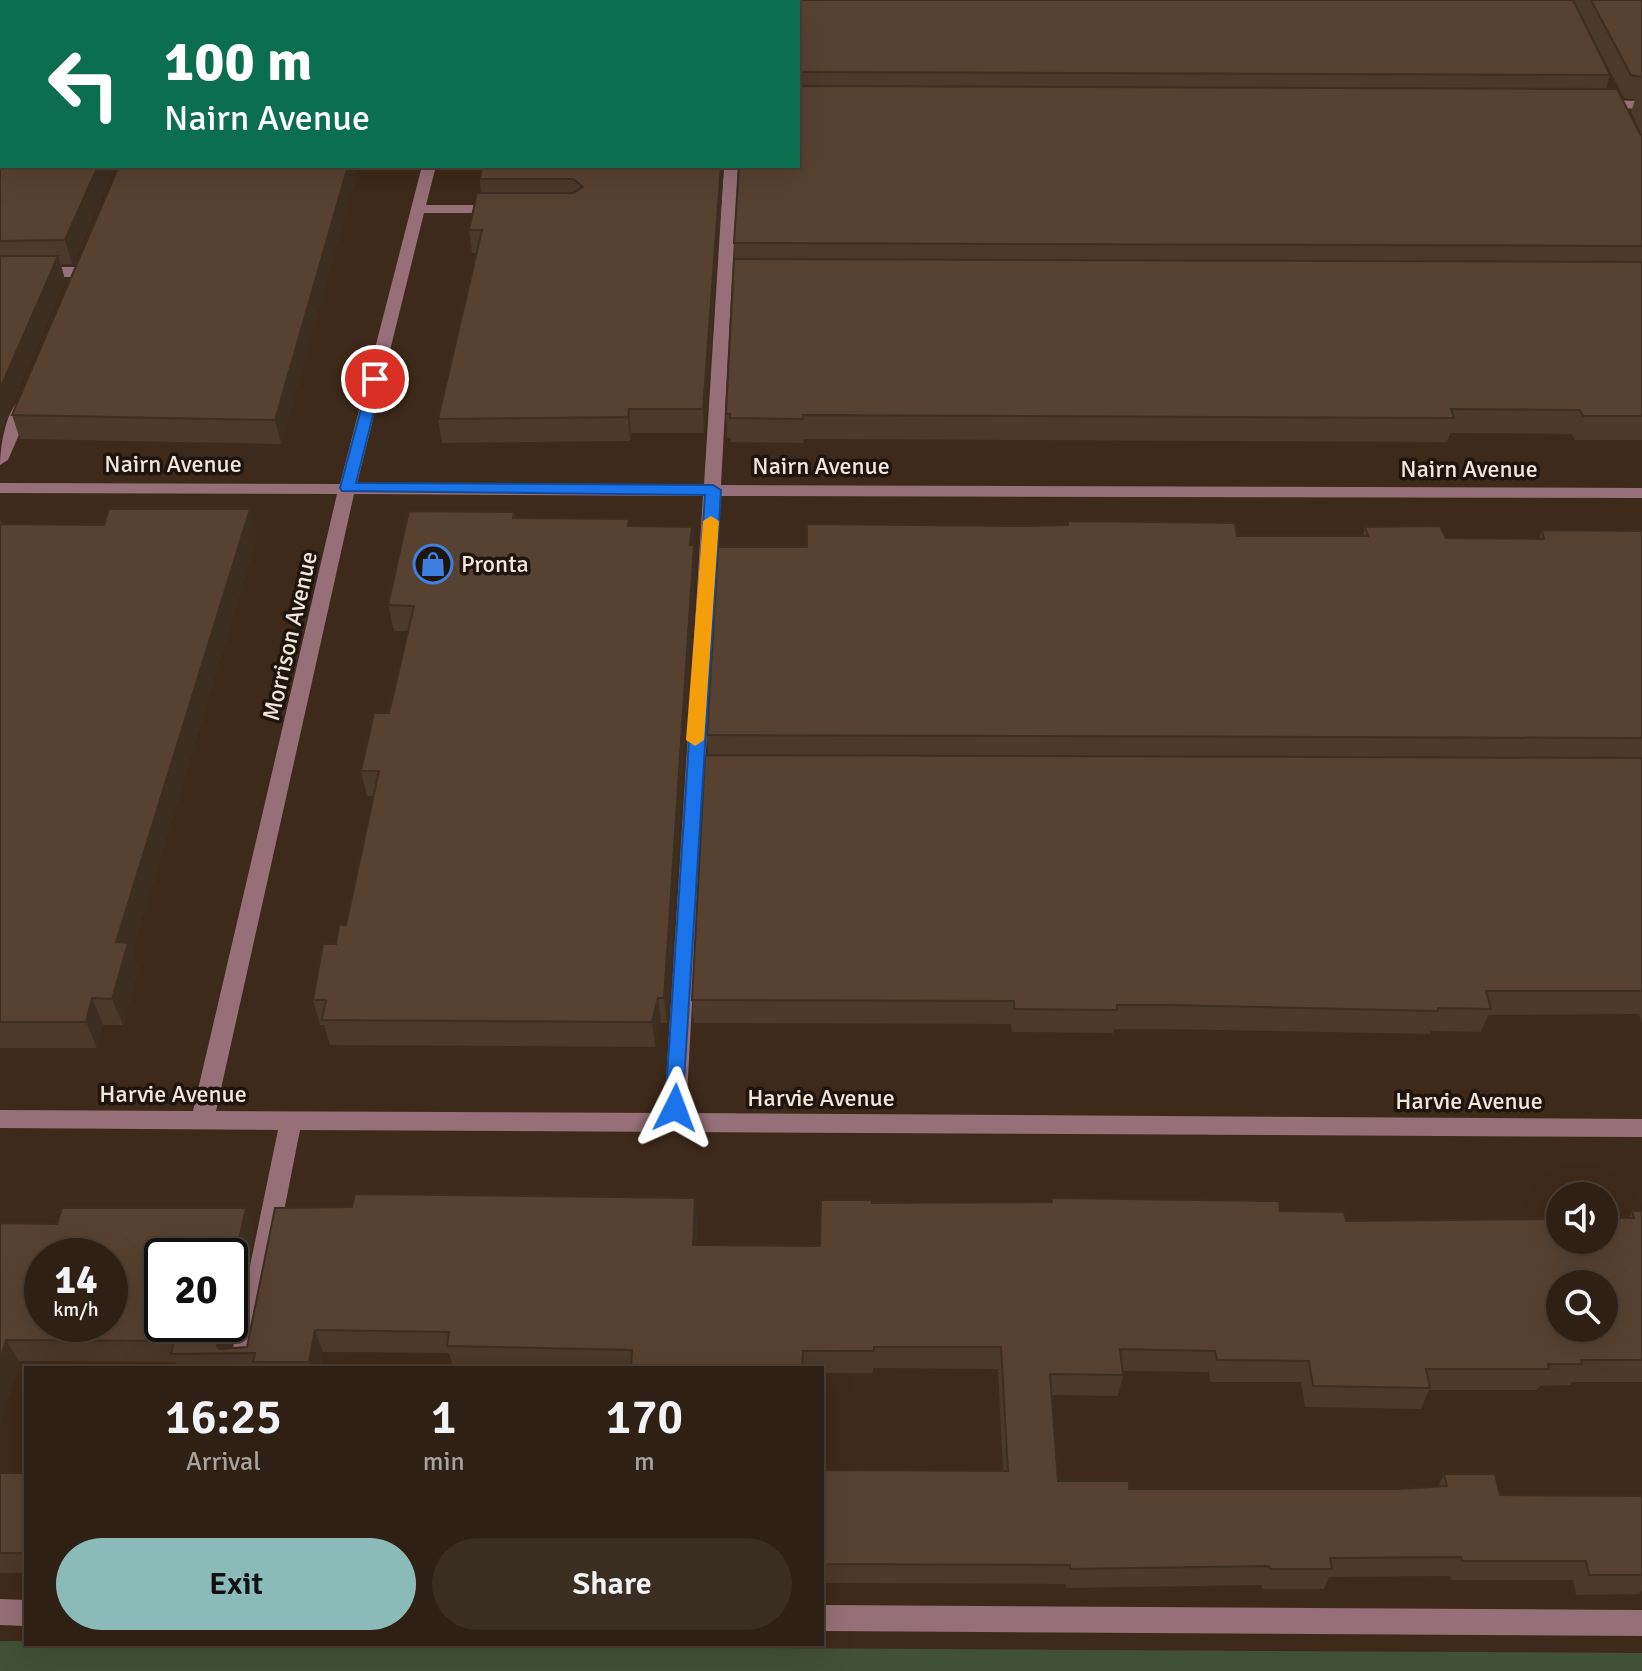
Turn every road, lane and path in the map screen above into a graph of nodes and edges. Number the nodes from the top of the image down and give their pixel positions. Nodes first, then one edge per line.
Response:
1 (1612, 98) junction
2 (1577, 104) edge
3 (1642, 105) edge
4 (1624, 121) edge
5 (428, 168) edge
6 (731, 168) edge
7 (418, 209) junction
8 (518, 209) edge
9 (0, 272) edge
10 (81, 272) edge
11 (31, 387) edge
12 (0, 460) edge
13 (0, 488) edge
14 (347, 488) junction
15 (713, 490) junction
16 (1642, 493) edge
17 (203, 1118) junction
18 (0, 1119) edge
19 (291, 1121) junction
20 (674, 1125) junction
21 (1642, 1128) edge
22 (241, 1366) edge
23 (0, 1612) edge
24 (24, 1613) edge
25 (824, 1618) edge
26 (1642, 1623) edge

1 - 2 street
1 - 3 street
1 - 4 street
5 - 7 street, Morrison Avenue
6 - 15 street
7 - 8 street
7 - 14 street, Morrison Avenue
9 - 10 street
11 - 12 street
13 - 14 street, Nairn Avenue
14 - 15 street, Nairn Avenue
14 - 17 street, Morrison Avenue
15 - 16 street, Nairn Avenue
15 - 20 street
17 - 18 street, Harvie Avenue
17 - 19 street, Harvie Avenue
19 - 20 street, Harvie Avenue
19 - 22 street
20 - 21 street, Harvie Avenue
23 - 24 street
25 - 26 street

